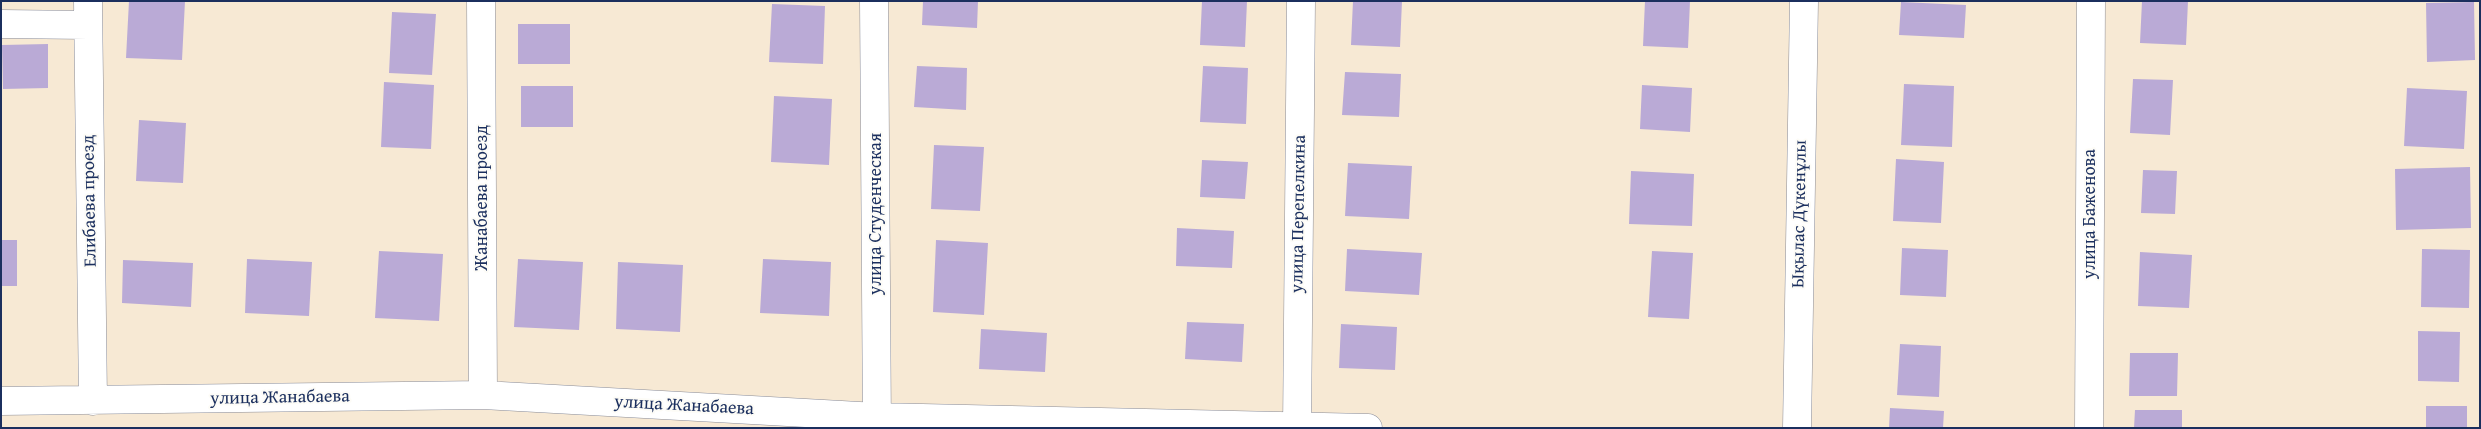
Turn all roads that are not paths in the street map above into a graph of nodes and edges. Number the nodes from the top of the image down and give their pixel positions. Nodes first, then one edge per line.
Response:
1 (481, 1) edge
2 (874, 1) edge
3 (1302, 1) edge
4 (1804, 1) edge
5 (2091, 1) edge
6 (88, 13) edge
7 (1, 24) edge
8 (483, 395) junction
9 (1, 401) edge
10 (92, 401) junction
11 (877, 423) edge
12 (1297, 427) edge
13 (1368, 428) edge
14 (1797, 428) edge
15 (2090, 428) edge

1 - 8 street, Жанабаева проезд
2 - 11 street, улица Студенческая
3 - 12 street, улица Перепелкина
4 - 14 street, Ықылас Дүкенұлы
5 - 15 street, улица Баженова
6 - 7 street
6 - 10 street, Елибаева проезд
8 - 10 street, улица Жанабаева
8 - 11 street, улица Жанабаева
9 - 10 street, улица Жанабаева
11 - 12 street, улица Жанабаева
12 - 13 street, улица Жанабаева

